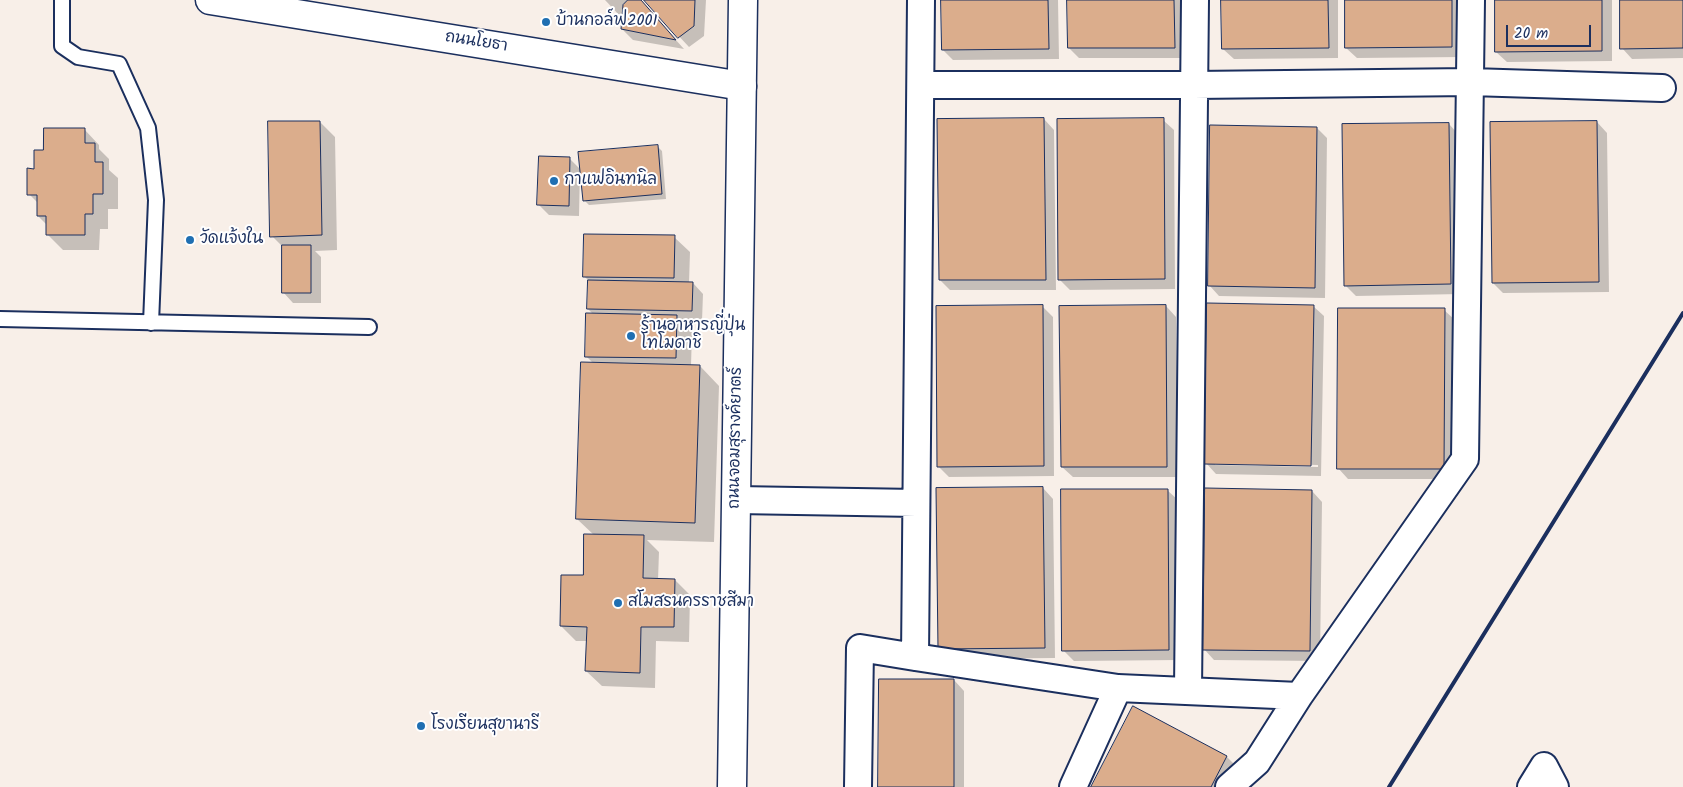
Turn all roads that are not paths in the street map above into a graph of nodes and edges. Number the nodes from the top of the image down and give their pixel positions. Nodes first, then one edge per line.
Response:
1 (62, 0) edge
2 (210, 0) edge
3 (744, 0) edge
4 (921, 0) edge
5 (1194, 0) edge
6 (1471, 0) edge
7 (1470, 82) junction
8 (921, 85) junction
9 (1194, 85) junction
10 (742, 86) junction
11 (1662, 88) dead end
12 (0, 319) edge
13 (151, 323) junction
14 (369, 327) dead end
15 (737, 500) junction
16 (916, 503) junction
17 (915, 657) junction
18 (1118, 688) junction
19 (1188, 690) junction
20 (1299, 696) junction
21 (732, 787) edge
22 (858, 787) edge
23 (1072, 787) edge
24 (1229, 787) edge
25 (1530, 787) edge
26 (1555, 787) edge

1 - 13 lane
2 - 10 main road, ถนนโยธา
3 - 10 main road, ถนนจอมสุรางค์ยาตร์
4 - 8 street
5 - 9 street
6 - 7 street
7 - 9 street
7 - 11 street
7 - 20 street
8 - 9 street
8 - 16 street
9 - 19 street
10 - 15 main road, ถนนจอมสุรางค์ยาตร์
12 - 13 lane
13 - 14 lane
15 - 16 street
15 - 21 main road, ถนนจอมสุรางค์ยาตร์
16 - 17 street
17 - 18 street
17 - 22 street
18 - 19 street
18 - 23 street
19 - 20 street
20 - 24 street
25 - 26 street

